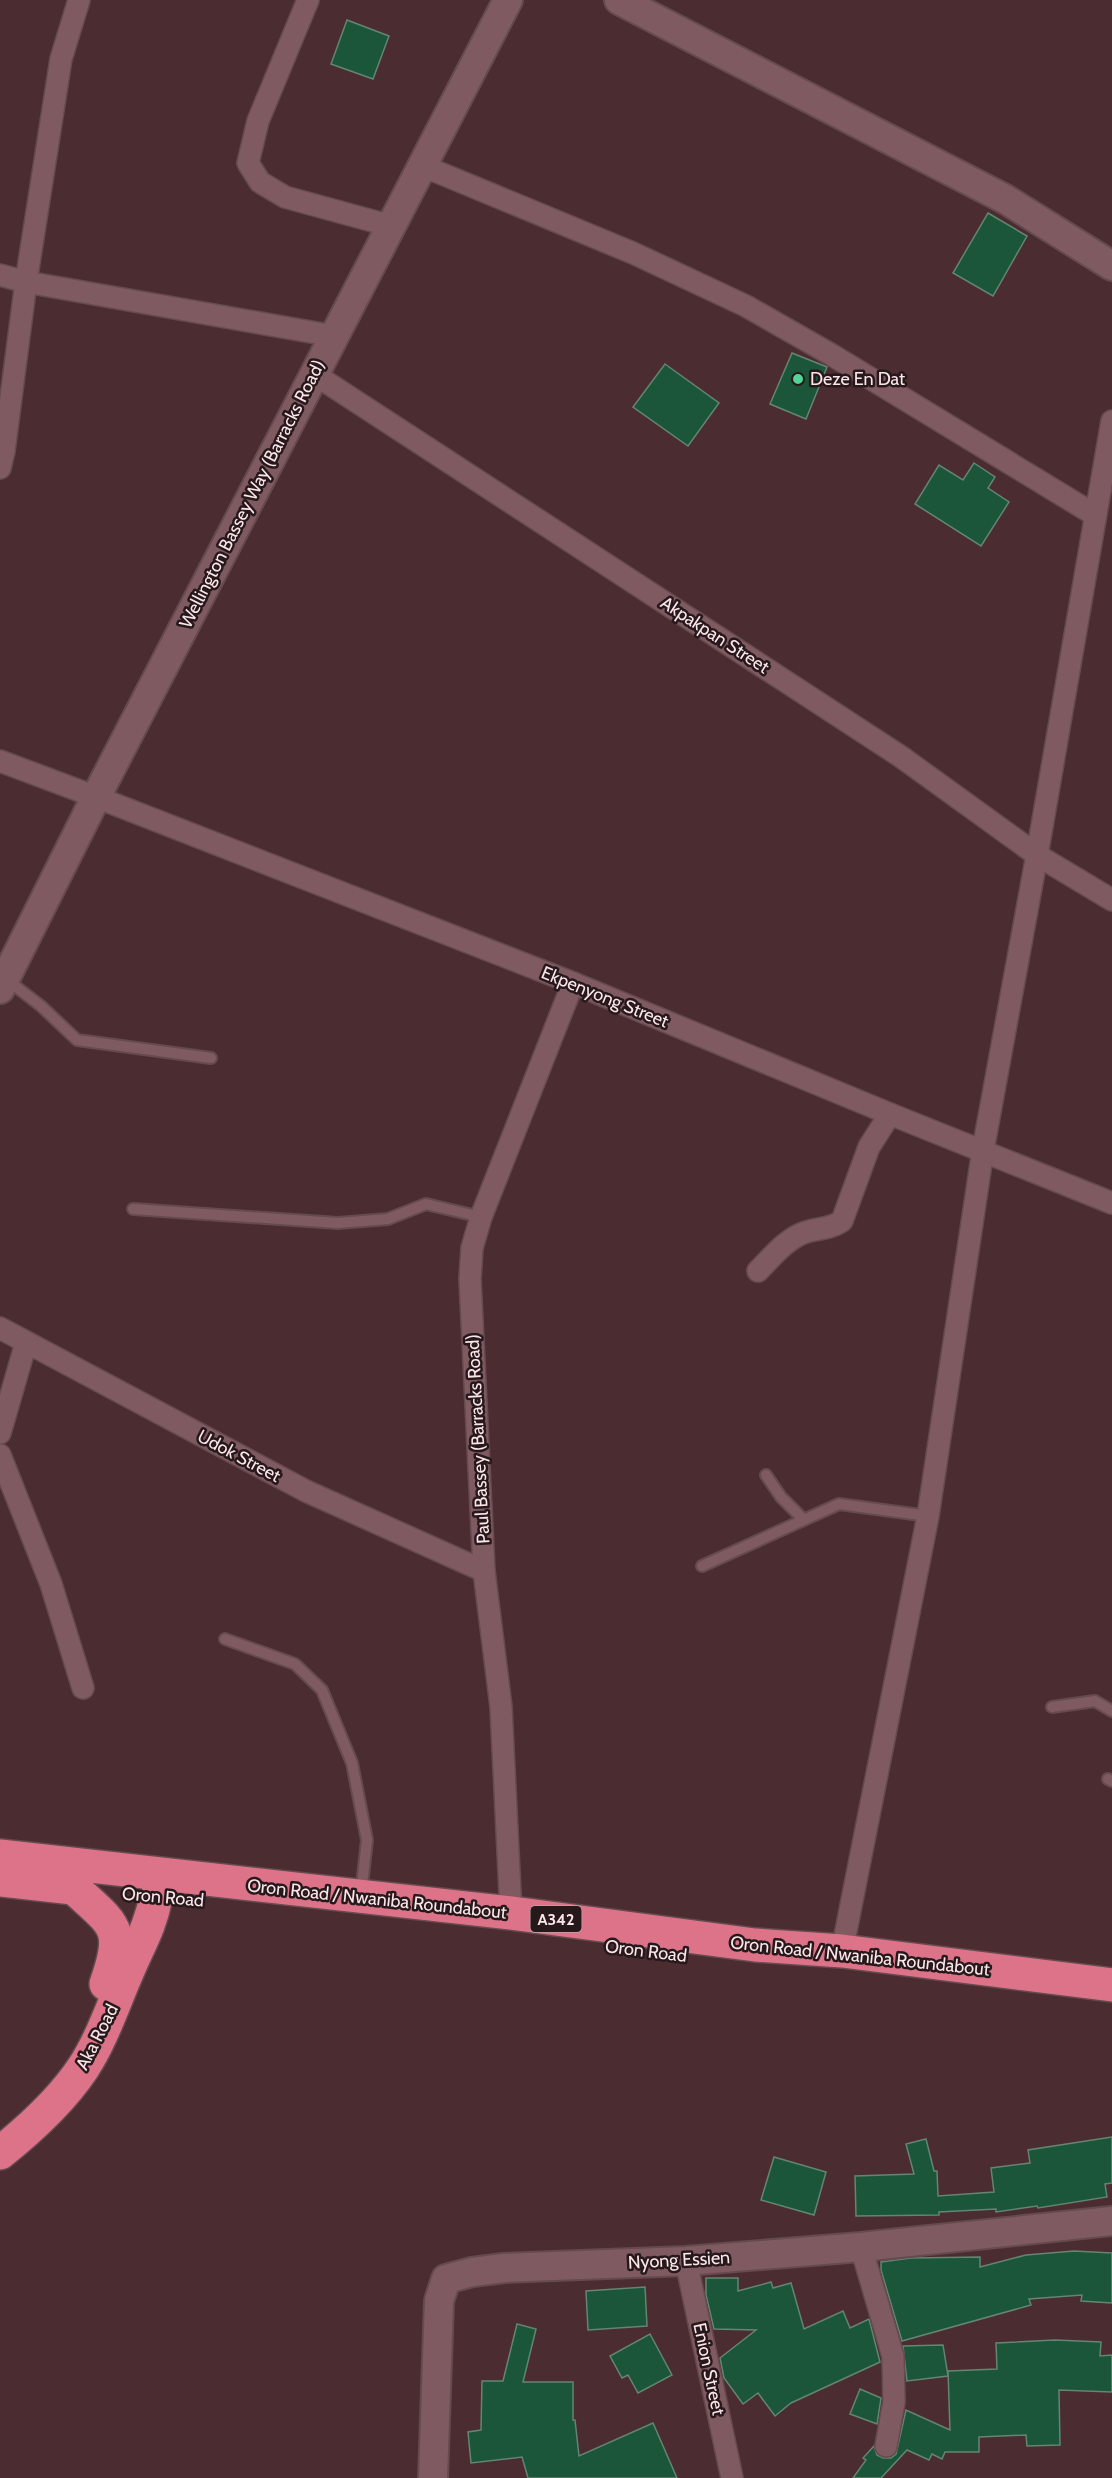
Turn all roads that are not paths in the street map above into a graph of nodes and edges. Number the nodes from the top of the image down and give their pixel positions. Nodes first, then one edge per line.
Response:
1 (80, 0) edge
2 (308, 0) edge
3 (508, 0) edge
4 (619, 0) edge
5 (423, 166) junction
6 (391, 226) junction
7 (1112, 266) edge
8 (0, 275) edge
9 (26, 282) junction
10 (334, 336) junction
11 (314, 374) junction
12 (1112, 421) edge
13 (0, 468) edge
14 (1095, 515) junction
15 (0, 761) edge
16 (96, 797) junction
17 (1037, 855) junction
18 (1112, 900) edge
19 (573, 983) junction
20 (3, 984) edge
21 (211, 1058) dead end
22 (890, 1114) junction
23 (982, 1150) junction
24 (1112, 1203) edge
25 (133, 1209) dead end
26 (481, 1217) junction
27 (758, 1271) dead end
28 (0, 1328) edge
29 (26, 1343) junction
30 (0, 1433) edge
31 (0, 1455) edge
32 (766, 1475) dead end
33 (928, 1516) junction
34 (803, 1519) junction
35 (702, 1566) dead end
36 (484, 1571) junction
37 (225, 1639) dead end
38 (83, 1688) dead end
39 (1052, 1707) dead end
40 (1112, 1711) edge
41 (0, 1856) edge
42 (0, 1880) edge
43 (74, 1888) junction
44 (156, 1896) junction
45 (360, 1898) junction
46 (511, 1913) junction
47 (842, 1951) junction
48 (1112, 1985) edge
49 (1112, 2006) edge
50 (0, 2135) edge
51 (0, 2153) edge
52 (1112, 2221) edge
53 (861, 2247) junction
54 (686, 2261) junction
55 (886, 2446) dead end
56 (433, 2478) edge
57 (732, 2478) edge

1 - 9 street
2 - 6 street
3 - 5 street, Wellington Bassey Way (Barracks Road)
4 - 7 street
5 - 6 street, Wellington Bassey Way (Barracks Road)
5 - 14 street
6 - 10 street, Wellington Bassey Way (Barracks Road)
8 - 9 street
9 - 10 street
9 - 13 street
10 - 11 street, Wellington Bassey Way (Barracks Road)
11 - 16 street, Wellington Bassey Way (Barracks Road)
11 - 17 street, Akpakpan Street
12 - 14 street
14 - 17 street
15 - 16 street, Ekpenyong Street
16 - 19 street, Ekpenyong Street
16 - 20 street, Wellington Bassey Way (Barracks Road)
17 - 18 street, Akpakpan Street
17 - 23 street
19 - 22 street, Ekpenyong Street
19 - 26 street, Paul Bassey (Barracks Road)
20 - 21 lane
22 - 23 street, Ekpenyong Street
22 - 27 street
23 - 24 street, Ekpenyong Street
23 - 33 street
25 - 26 lane
26 - 36 street, Paul Bassey (Barracks Road)
28 - 29 street, Udok Street
29 - 30 street
29 - 36 street, Udok Street
31 - 38 street
32 - 34 lane
33 - 34 lane
33 - 47 street
34 - 35 lane
36 - 46 street, Paul Bassey (Barracks Road)
37 - 45 lane
39 - 40 lane
41 - 45 highway, Oron Road / Nwaniba Roundabout / A342
42 - 43 highway, Oron Road / A342
43 - 44 highway, Oron Road / A342
43 - 50 highway
44 - 49 highway, Oron Road / A342
44 - 51 highway, Aka Road
45 - 46 highway, Oron Road / Nwaniba Roundabout / A342
46 - 47 highway, Oron Road / Nwaniba Roundabout / A342
47 - 48 highway, Oron Road / Nwaniba Roundabout / A342
52 - 53 street, Nyong Essien
53 - 54 street, Nyong Essien
53 - 55 street
54 - 56 street, Nyong Essien
54 - 57 street, Enion Street

